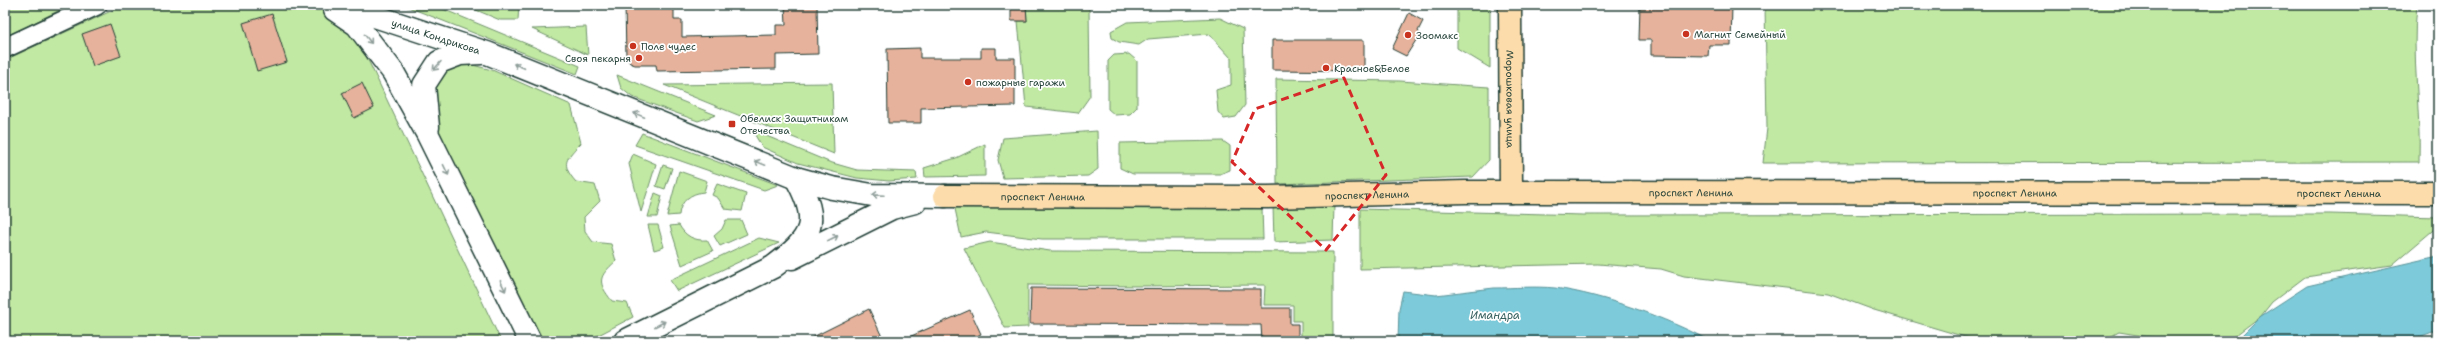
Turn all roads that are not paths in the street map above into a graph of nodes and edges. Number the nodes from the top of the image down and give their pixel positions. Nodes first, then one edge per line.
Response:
1 (97, 5) edge
2 (328, 5) edge
3 (341, 5) edge
4 (1510, 5) edge
5 (5, 48) edge
6 (486, 53) junction
7 (428, 135) junction
8 (796, 178) junction
9 (1511, 192) junction
10 (2438, 193) edge
11 (945, 196) junction
12 (773, 267) junction
13 (530, 341) edge
14 (625, 341) edge

1 - 5 street
2 -> 7 main road
3 - 6 main road, улица Кондрикова
4 - 9 main road, Морошковая улица
6 -> 7 main road
8 -> 6 main road, улица Кондрикова
7 -> 13 main road
11 -> 8 main road, проспект Ленина
8 - 12 main road
9 - 10 main road, проспект Ленина
9 - 11 main road, проспект Ленина
12 -> 11 main road, проспект Ленина
14 -> 12 main road

